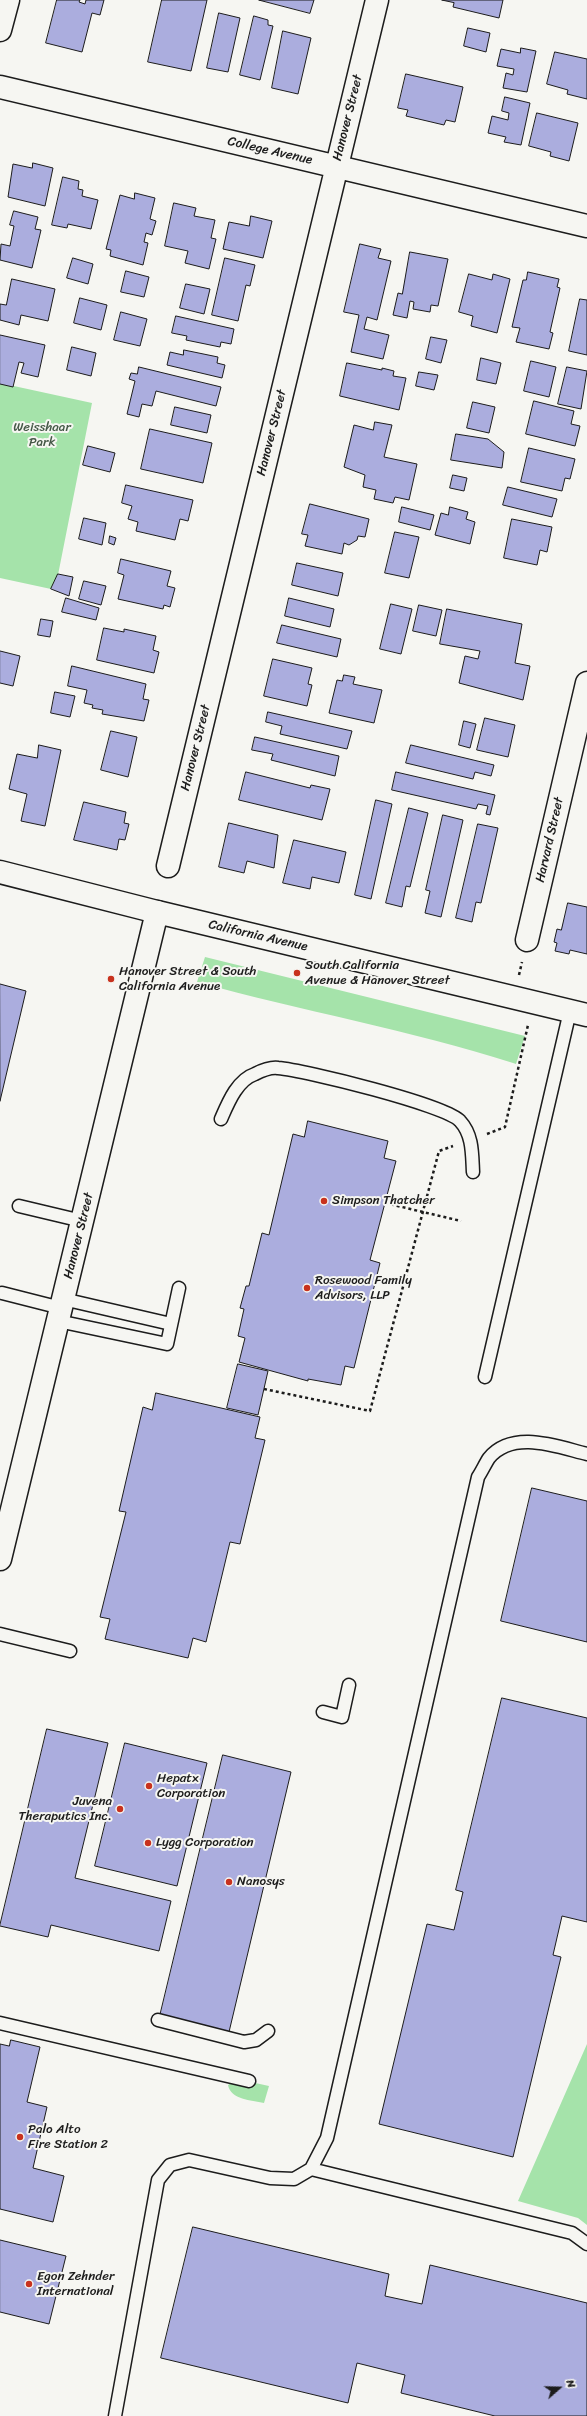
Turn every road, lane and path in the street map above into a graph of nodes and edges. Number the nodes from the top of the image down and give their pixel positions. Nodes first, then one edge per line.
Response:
1 (8, 0) edge
2 (377, 0) edge
3 (0, 30) edge
4 (0, 87) edge
5 (337, 167) junction
6 (587, 226) edge
7 (587, 683) edge
8 (168, 866) dead end
9 (0, 872) edge
10 (157, 912) junction
11 (527, 940) joint
12 (524, 1000) junction
13 (579, 1013) edge
14 (221, 1119) dead end
15 (471, 1140) junction
16 (473, 1172) dead end
17 (384, 1203) dead end
18 (19, 1206) dead end
19 (423, 1212) junction
20 (82, 1221) junction
21 (461, 1221) dead end
22 (179, 1288) dead end
23 (2, 1293) dead end
24 (61, 1309) junction
25 (171, 1324) junction
26 (485, 1376) dead end
27 (264, 1389) dead end
28 (587, 1454) edge
29 (0, 1559) edge
30 (0, 1634) edge
31 (70, 1651) dead end
32 (349, 1686) dead end
33 (323, 1712) dead end
34 (158, 2020) dead end
35 (0, 2023) edge
36 (268, 2031) dead end
37 (249, 2081) dead end
38 (311, 2169) junction
39 (587, 2244) edge
40 (115, 2416) edge

1 - 3 street
2 - 5 street, Hanover Street
4 - 5 street, College Avenue
5 - 6 street, College Avenue
5 - 8 street, Hanover Street
7 - 11 street, Harvard Street
9 - 10 street, California Avenue
10 - 12 street, California Avenue
10 - 20 street, Hanover Street
11 - 12 path
12 - 13 street, California Avenue
12 - 15 path
13 - 26 lane
14 - 15 lane
15 - 16 lane
15 - 19 path
17 - 19 path
18 - 20 lane
19 - 21 path
19 - 27 path
20 - 24 street, Hanover Street
22 - 25 lane
23 - 24 lane
24 - 25 lane
24 - 25 lane
24 - 29 street, Hanover Street
28 - 38 lane
30 - 31 lane
32 - 33 lane
34 - 36 lane
35 - 37 lane
38 - 39 lane
38 - 40 lane

